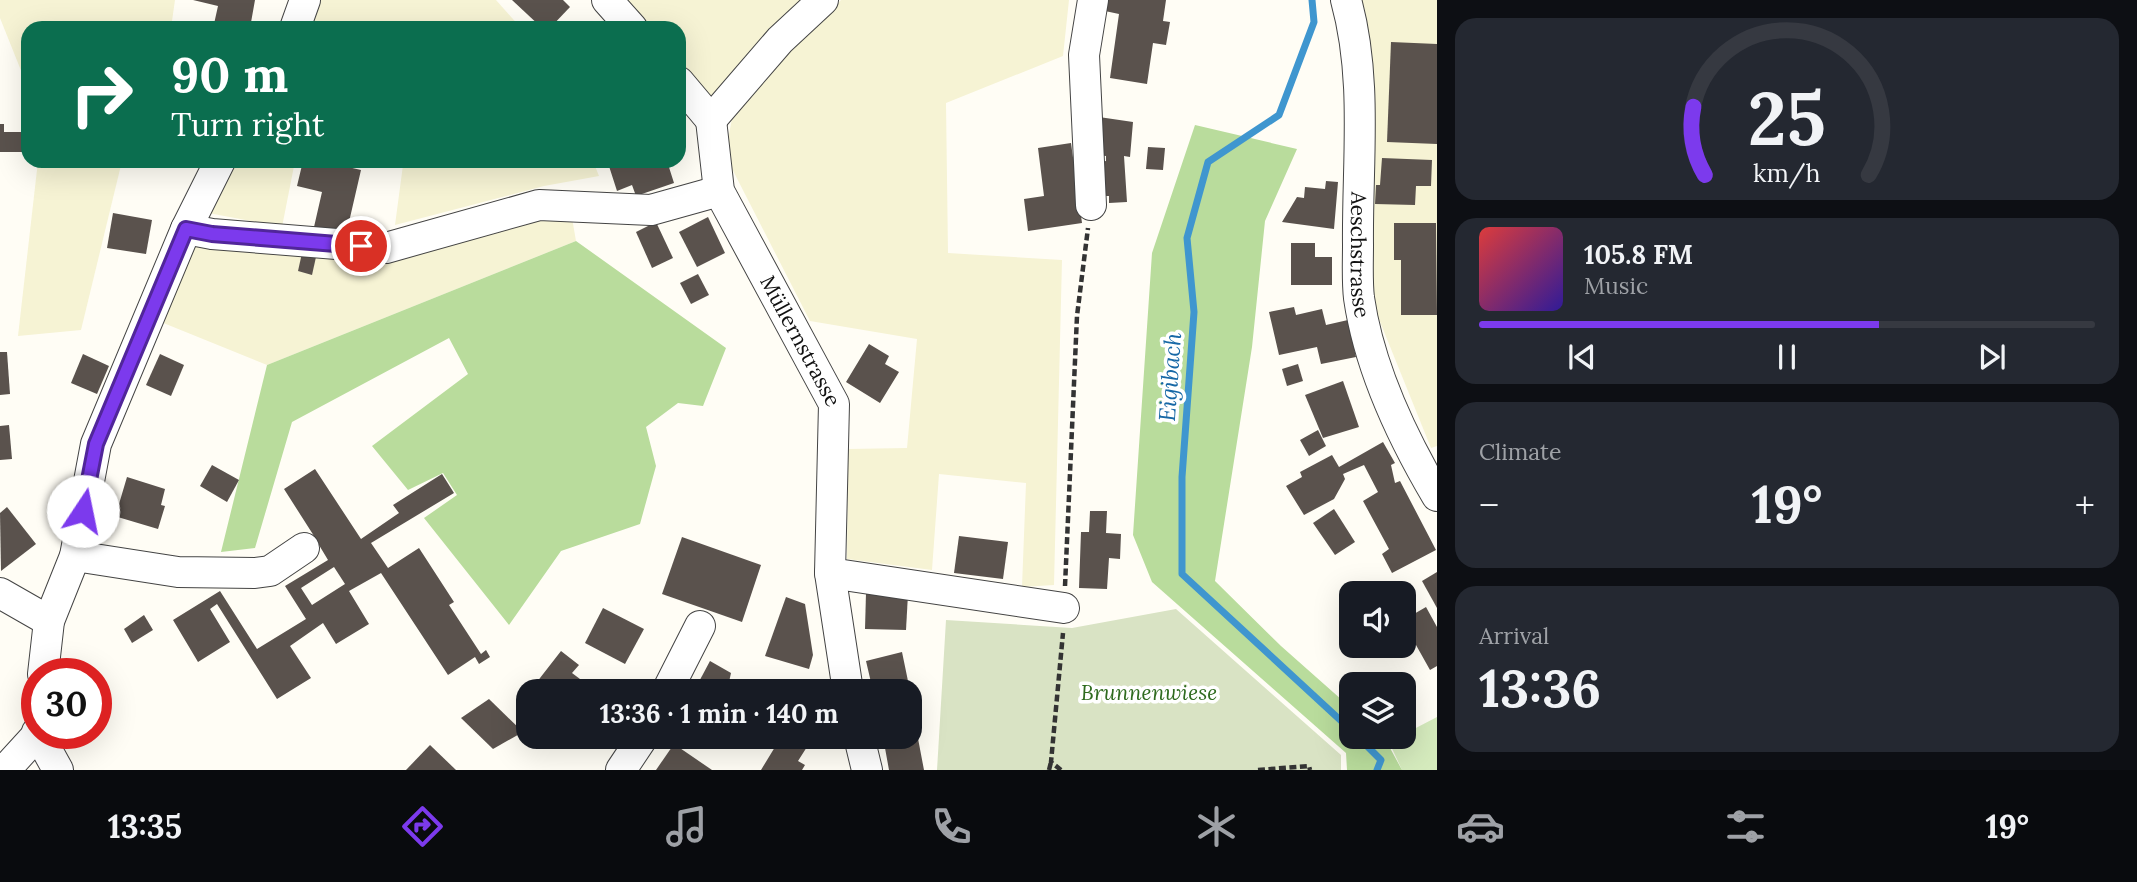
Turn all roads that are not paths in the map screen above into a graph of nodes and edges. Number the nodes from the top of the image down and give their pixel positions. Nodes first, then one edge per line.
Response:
1 (305, 0) edge
2 (607, 0) edge
3 (823, 0) edge
4 (1093, 0) edge
5 (1346, 0) edge
6 (298, 21) edge
7 (626, 21) edge
8 (686, 90) edge
9 (711, 120) junction
10 (216, 168) edge
11 (719, 191) junction
12 (1091, 205) road end
13 (186, 229) junction
14 (1437, 496) edge
15 (304, 548) dead end
16 (75, 556) junction
17 (830, 573) junction
18 (0, 593) edge
19 (1064, 608) road end
20 (49, 621) junction
21 (700, 626) dead end
22 (45, 658) edge
23 (673, 679) edge
24 (846, 679) edge
25 (24, 749) edge
26 (46, 749) edge
27 (635, 749) edge
28 (5, 770) edge
29 (58, 770) edge
30 (621, 770) edge

1 - 6 street
2 - 7 street
3 - 9 street
4 - 12 street
5 - 14 street, Aeschstrasse
8 - 9 street
9 - 11 street, Müllernstrasse
10 - 13 street
11 - 13 street
11 - 17 street, Müllernstrasse
13 - 16 street
15 - 16 street
16 - 20 street
17 - 19 street
17 - 24 street, Müllernstrasse
18 - 20 street
20 - 22 street
21 - 23 street
25 - 28 street
26 - 29 street
27 - 30 street

